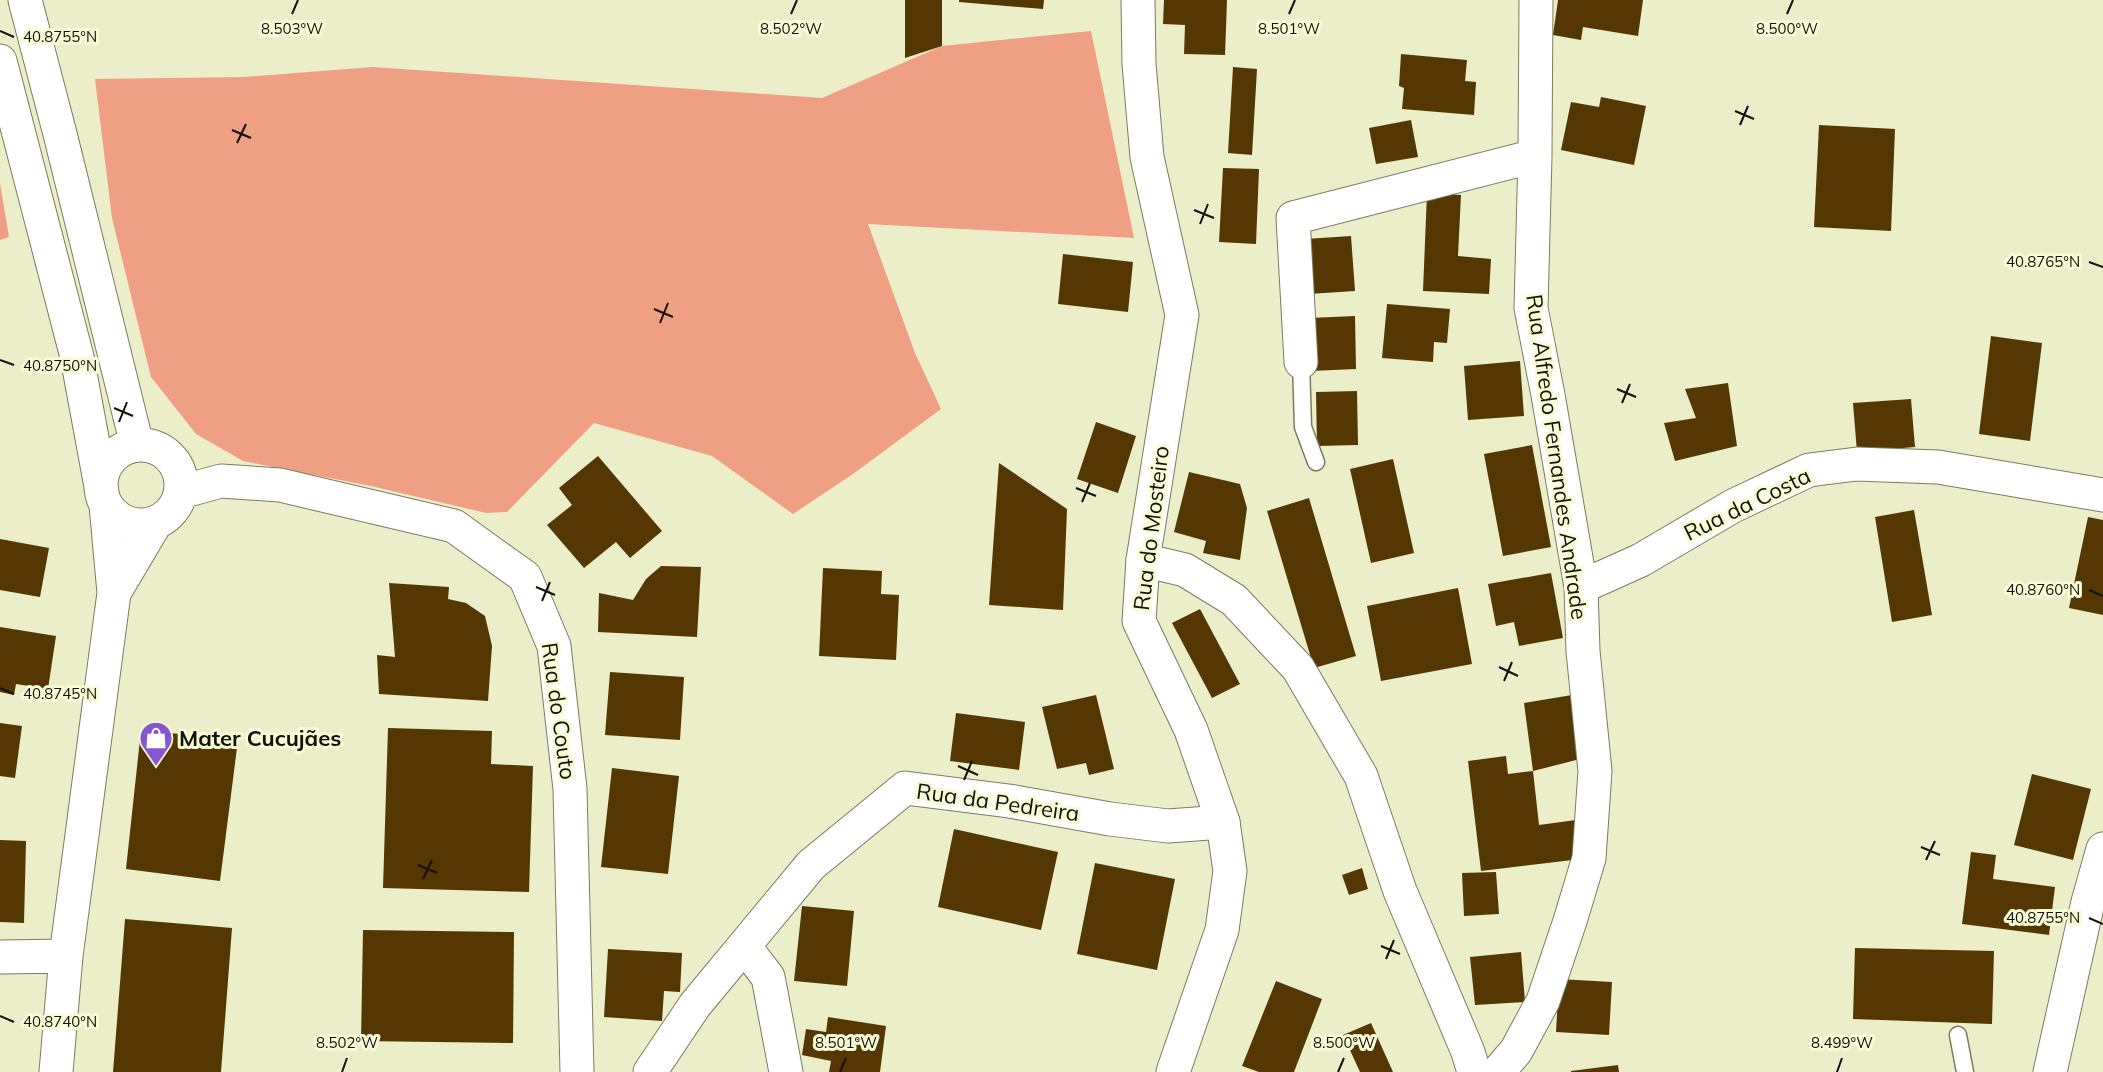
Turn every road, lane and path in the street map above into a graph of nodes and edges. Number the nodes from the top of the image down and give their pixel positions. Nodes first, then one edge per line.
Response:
1 (25, 0) edge
2 (1138, 0) edge
3 (1536, 0) edge
4 (0, 61) edge
5 (1535, 156) junction
6 (1301, 362) joint
7 (137, 445) junction
8 (1316, 462) dead end
9 (181, 492) junction
10 (2103, 495) edge
11 (104, 498) junction
12 (156, 522) junction
13 (1143, 560) junction
14 (1581, 587) junction
15 (114, 593) junction
16 (1222, 822) junction
17 (2103, 849) edge
18 (744, 946) junction
19 (66, 956) junction
20 (0, 957) edge
21 (1958, 1035) dead end
22 (56, 1072) edge
23 (577, 1072) edge
24 (650, 1072) edge
25 (786, 1072) edge
26 (1173, 1072) edge
27 (1474, 1072) edge
28 (1498, 1072) edge
29 (1965, 1072) edge
30 (2050, 1072) edge

1 - 7 street
2 - 13 street, Rua do Mosteiro
3 - 5 street, Rua Alfredo Fernandes Andrade
4 - 11 street
5 - 6 street
5 - 14 street, Rua Alfredo Fernandes Andrade
6 - 8 lane
7 - 9 street
7 - 11 street
9 - 12 street
9 - 23 street, Rua do Couto
10 - 14 street, Rua da Costa
11 - 12 street
11 - 15 street
12 - 15 street
13 - 16 street, Rua do Mosteiro
13 - 27 street
14 - 28 street, Rua Alfredo Fernandes Andrade
15 - 19 street
16 - 18 street, Rua da Pedreira
16 - 26 street, Rua do Mosteiro
17 - 30 street
18 - 24 street, Rua da Pedreira
18 - 25 street
19 - 20 street
19 - 22 street
21 - 29 lane

